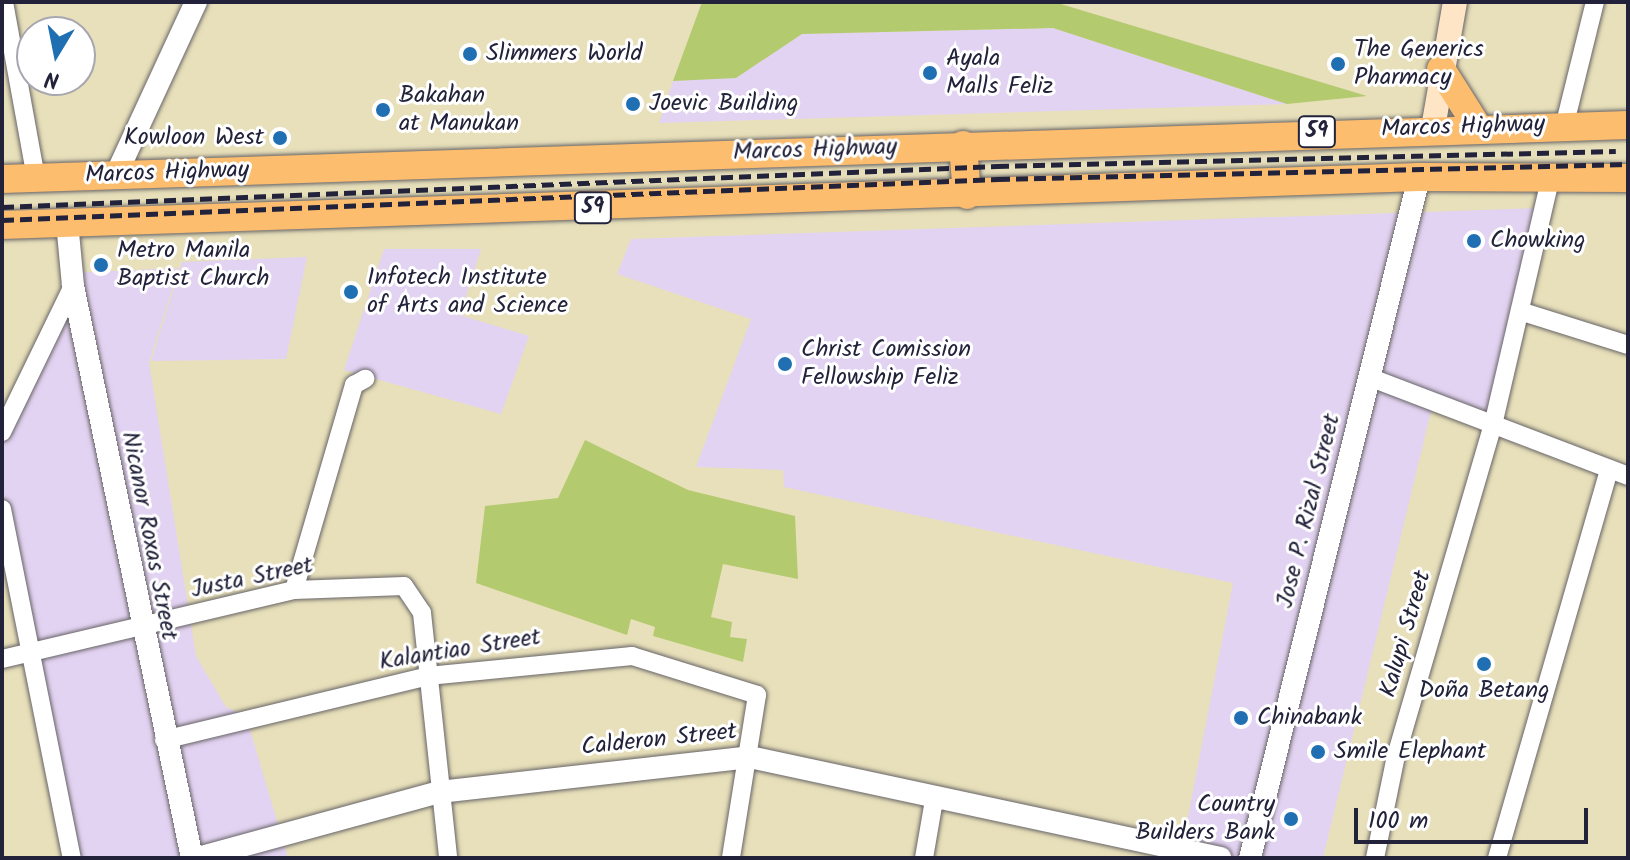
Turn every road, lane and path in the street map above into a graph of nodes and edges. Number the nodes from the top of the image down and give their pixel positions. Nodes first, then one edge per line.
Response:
1 (4, 2) edge
2 (196, 2) edge
3 (1455, 2) edge
4 (1595, 2) edge
5 (1441, 69) junction
6 (1565, 123) junction
7 (1628, 125) edge
8 (1477, 126) junction
9 (1433, 128) junction
10 (963, 145) junction
11 (364, 167) junction
12 (116, 175) junction
13 (1551, 175) junction
14 (1419, 177) junction
15 (36, 178) junction
16 (1628, 178) edge
17 (2, 179) edge
18 (967, 195) junction
19 (381, 213) junction
20 (353, 214) junction
21 (67, 222) junction
22 (2, 225) edge
23 (73, 286) junction
24 (1520, 311) junction
25 (1628, 345) edge
26 (1369, 377) junction
27 (365, 379) dead end
28 (1493, 425) junction
29 (2, 432) edge
30 (1609, 469) junction
31 (1628, 476) edge
32 (2, 509) edge
33 (294, 590) junction
34 (141, 628) junction
35 (30, 653) junction
36 (2, 659) edge
37 (428, 676) junction
38 (164, 740) junction
39 (750, 757) junction
40 (439, 792) junction
41 (934, 800) junction
42 (72, 858) edge
43 (192, 858) edge
44 (198, 858) edge
45 (448, 858) edge
46 (731, 858) edge
47 (924, 858) edge
48 (1220, 858) edge
49 (1250, 858) edge
50 (1375, 858) edge
51 (1497, 858) edge

1 - 15 street
2 - 12 street
3 - 5 main road
4 - 6 street
5 - 8 main road
5 - 9 main road
6 - 7 main road, Marcos Highway / 59
6 - 8 main road, Marcos Highway / 59
8 - 9 main road, Marcos Highway / 59
9 - 10 main road, Marcos Highway / 59
10 - 11 main road, Marcos Highway / 59
10 - 18 main road
11 - 12 main road, Marcos Highway / 59
11 - 19 main road
11 - 20 main road
12 - 15 main road, Marcos Highway / 59
13 - 14 main road, Marcos Highway / 59
13 - 16 main road, Marcos Highway / 59
13 - 24 street, Kalupi Street
14 - 18 main road, Marcos Highway / 59
14 - 26 street, Jose P. Rizal Street
15 - 17 main road, Marcos Highway / 59
18 - 19 main road, Marcos Highway / 59
19 - 20 main road, Marcos Highway / 59
20 - 21 main road, Marcos Highway / 59
21 - 22 main road, Marcos Highway / 59
21 - 23 street, Nicanor Roxas Street
23 - 29 street
23 - 34 street, Nicanor Roxas Street
24 - 25 street
24 - 28 street, Kalupi Street
26 - 28 street
26 - 49 street, Jose P. Rizal Street
27 - 33 street
28 - 30 street
28 - 50 street, Kalupi Street
30 - 31 street
30 - 51 street
32 - 35 street
33 - 34 street, Justa Street
33 - 37 street, Justa Street
34 - 35 street, Justa Street
34 - 38 street, Nicanor Roxas Street
35 - 36 street, Justa Street
35 - 42 street
37 - 38 street, Kalantiao Street
37 - 39 street, Kalantiao Street
37 - 40 street
38 - 43 street, Nicanor Roxas Street
39 - 40 street, Calderon Street
39 - 41 street, Calderon Street
39 - 46 street
40 - 44 street, Calderon Street
40 - 45 street
41 - 47 street
41 - 48 street, Calderon Street

